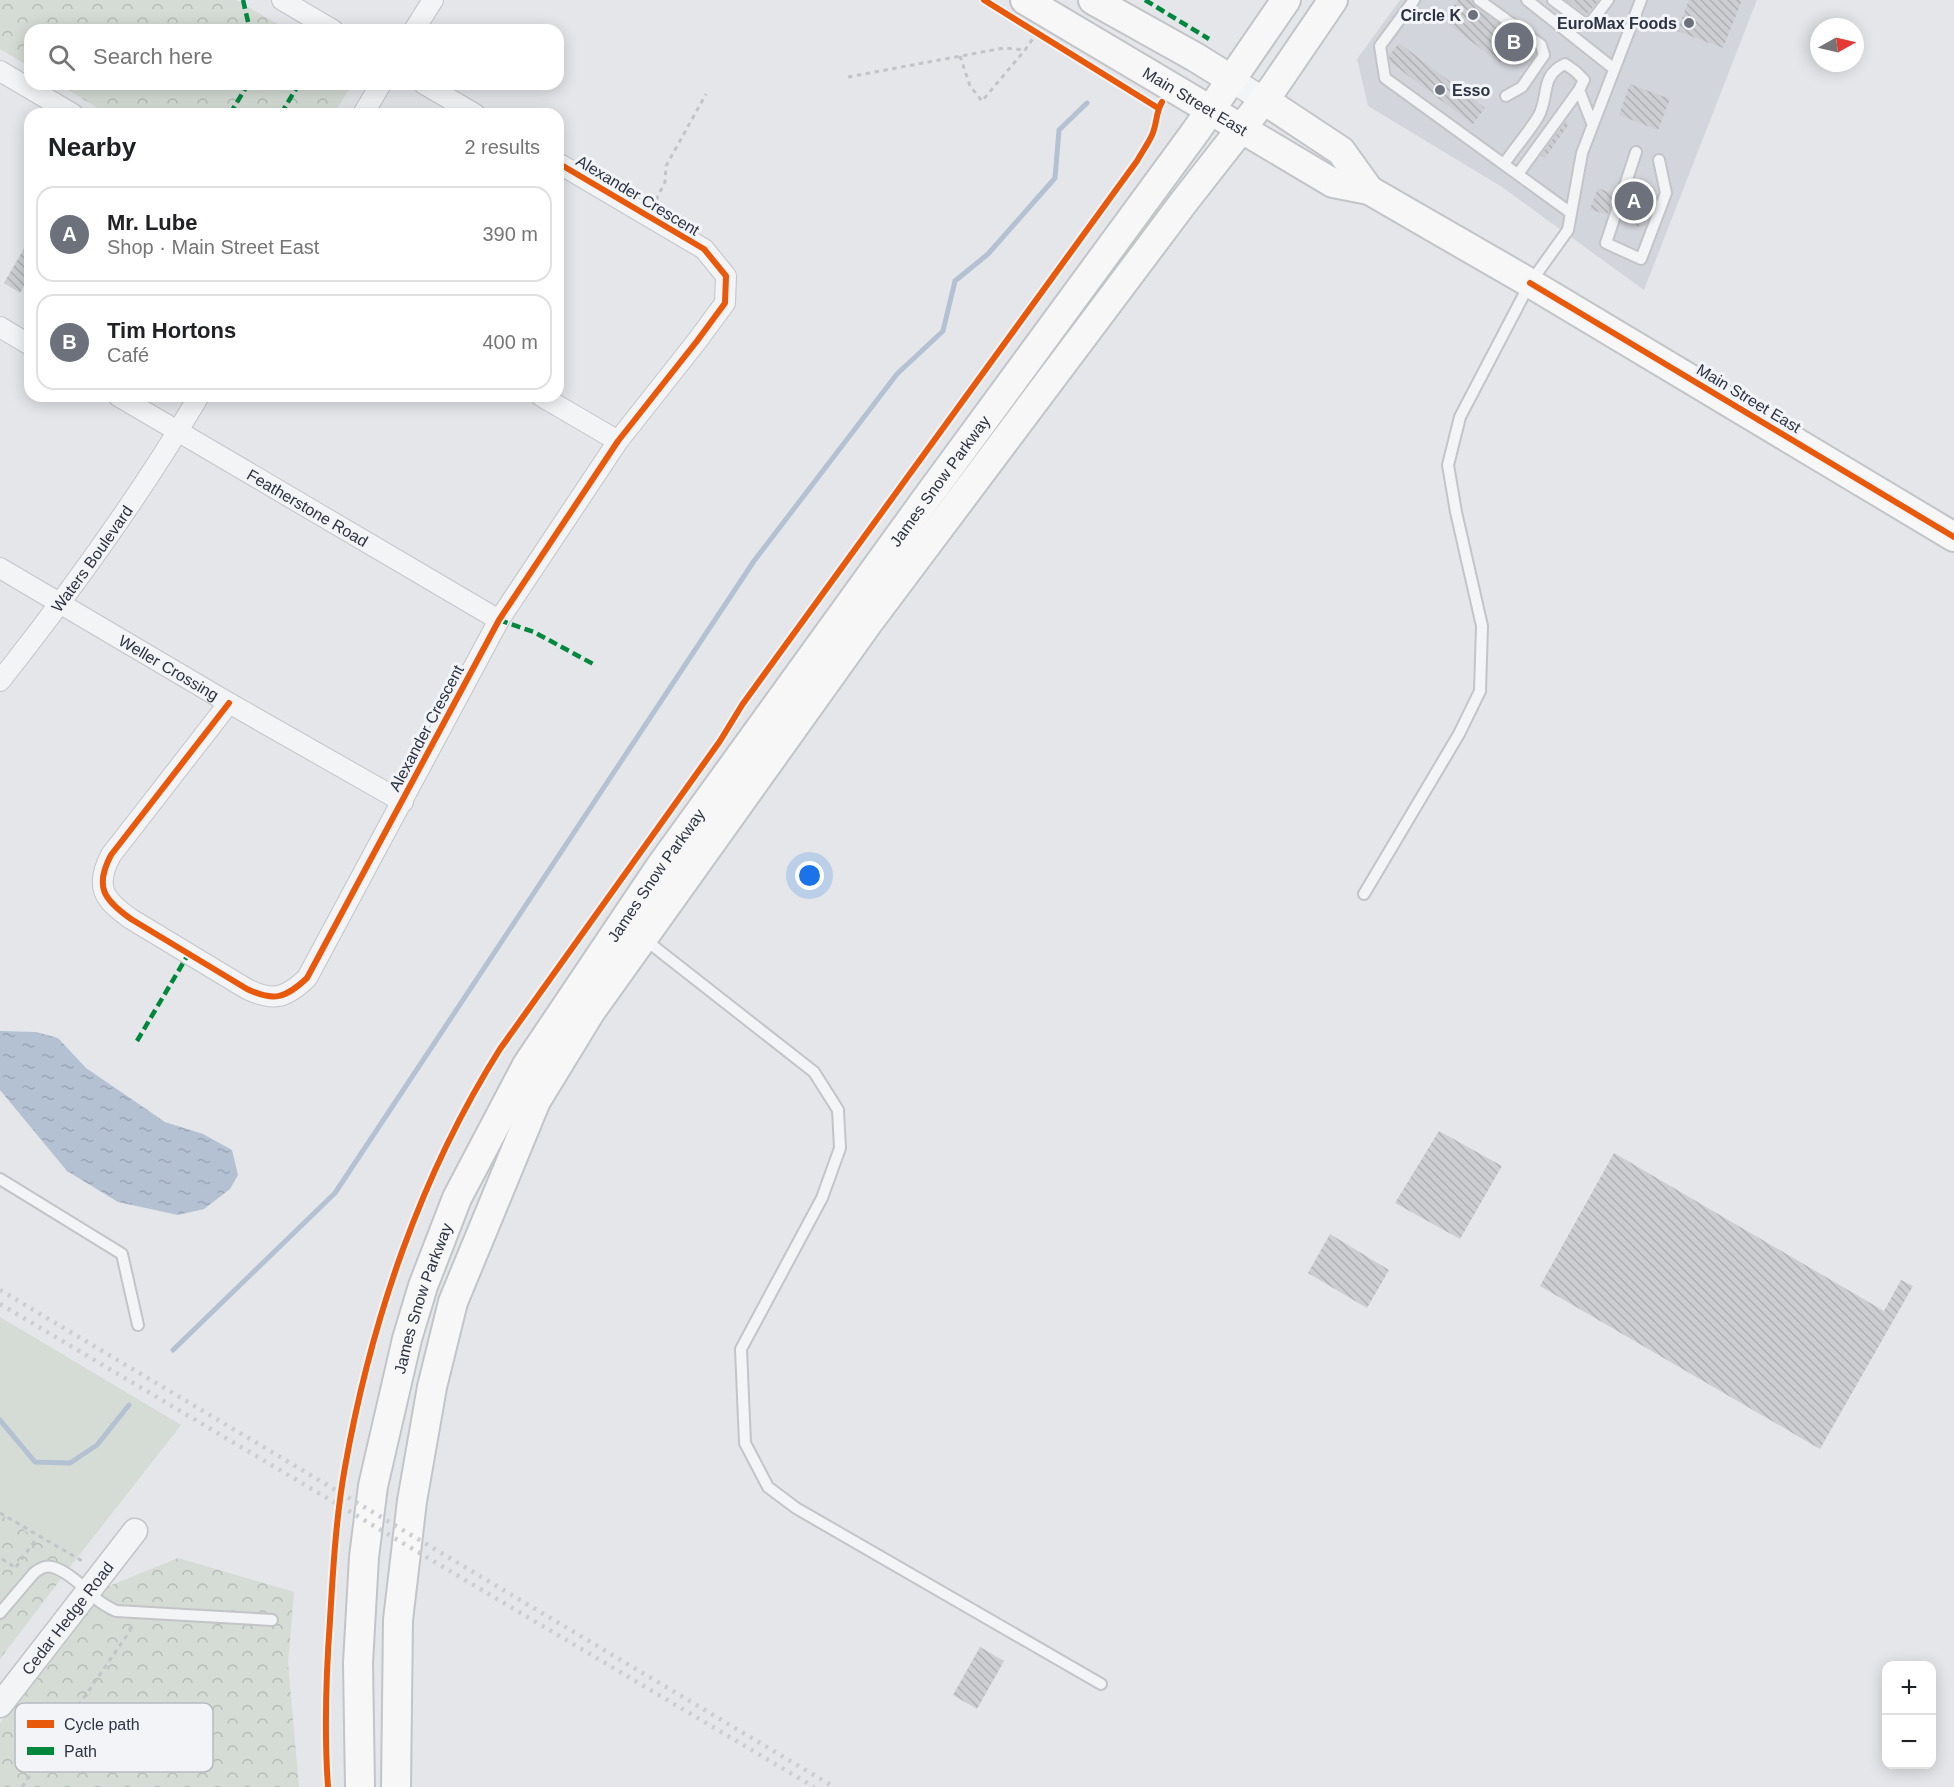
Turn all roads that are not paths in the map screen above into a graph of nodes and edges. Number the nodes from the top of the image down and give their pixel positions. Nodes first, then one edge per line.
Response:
1 (282, 0) edge
2 (433, 0) edge
3 (1026, 0) edge
4 (1093, 0) edge
5 (1286, 0) edge
6 (1334, 0) edge
7 (1414, 0) edge
8 (1479, 0) edge
9 (1527, 0) edge
10 (1553, 0) edge
11 (1608, 0) edge
12 (1641, 0) edge
13 (323, 24) edge
14 (418, 24) edge
15 (1613, 68) junction
16 (0, 71) edge
17 (1232, 80) junction
18 (24, 85) edge
19 (32, 90) edge
20 (377, 90) edge
21 (434, 90) edge
22 (1579, 90) junction
23 (1268, 94) junction
24 (1506, 96) dead end
25 (63, 108) edge
26 (367, 108) edge
27 (465, 108) edge
28 (1210, 110) junction
29 (1592, 123) junction
30 (1242, 129) junction
31 (1636, 152) dead end
32 (1659, 160) dead end
33 (1504, 164) junction
34 (564, 167) edge
35 (1518, 174) junction
36 (1369, 190) junction
37 (1571, 213) junction
38 (1530, 283) junction
39 (0, 327) edge
40 (24, 341) edge
41 (128, 402) edge
42 (195, 402) edge
43 (551, 402) edge
44 (178, 431) junction
45 (618, 441) junction
46 (1954, 537) edge
47 (0, 568) edge
48 (61, 605) junction
49 (499, 620) junction
50 (0, 681) edge
51 (229, 703) junction
52 (403, 802) junction
53 (1364, 894) dead end
54 (643, 938) junction
55 (0, 1179) edge
56 (138, 1325) dead end
57 (135, 1531) dead end
58 (95, 1582) junction
59 (0, 1613) edge
60 (272, 1620) dead end
61 (1101, 1684) dead end
62 (0, 1705) edge
63 (360, 1787) edge
64 (396, 1787) edge

1 - 13 street
2 - 14 street
3 - 28 main road, Main Street East
4 - 17 main road, Main Street East
5 - 17 main road, James Snow Parkway
6 - 23 main road, James Snow Parkway
7 - 33 lane
8 - 24 lane
9 - 15 lane
10 - 11 lane
12 - 15 lane
15 - 29 lane
16 - 18 street
17 - 23 street, Main Street East
17 - 28 main road, James Snow Parkway
19 - 25 street
20 - 26 street
21 - 27 street
22 - 29 lane
22 - 33 lane
22 - 35 lane
23 - 30 main road, James Snow Parkway
23 - 36 main road, Main Street East
28 - 30 main road, Main Street East
28 - 63 main road, James Snow Parkway
29 - 37 lane
30 - 36 main road, Main Street East
30 - 54 main road, James Snow Parkway
31 - 32 lane
33 - 35 lane
34 - 45 street, Alexander Crescent
35 - 37 lane
36 - 38 main road, Main Street East
37 - 38 lane
38 - 46 main road, Main Street East
38 - 53 lane
39 - 40 street
41 - 44 street, Featherstone Road
42 - 44 street, Waters Boulevard
43 - 45 street
44 - 48 street, Waters Boulevard
44 - 49 street, Featherstone Road
45 - 49 street, Alexander Crescent
47 - 48 street, Weller Crossing
48 - 50 street, Waters Boulevard
48 - 51 street, Weller Crossing
49 - 52 street, Alexander Crescent
51 - 52 street, Weller Crossing
51 - 52 street, Alexander Crescent
54 - 61 lane
54 - 64 main road, James Snow Parkway
55 - 56 lane
57 - 58 street, Cedar Hedge Road
58 - 59 lane
58 - 60 lane
58 - 62 street, Cedar Hedge Road

